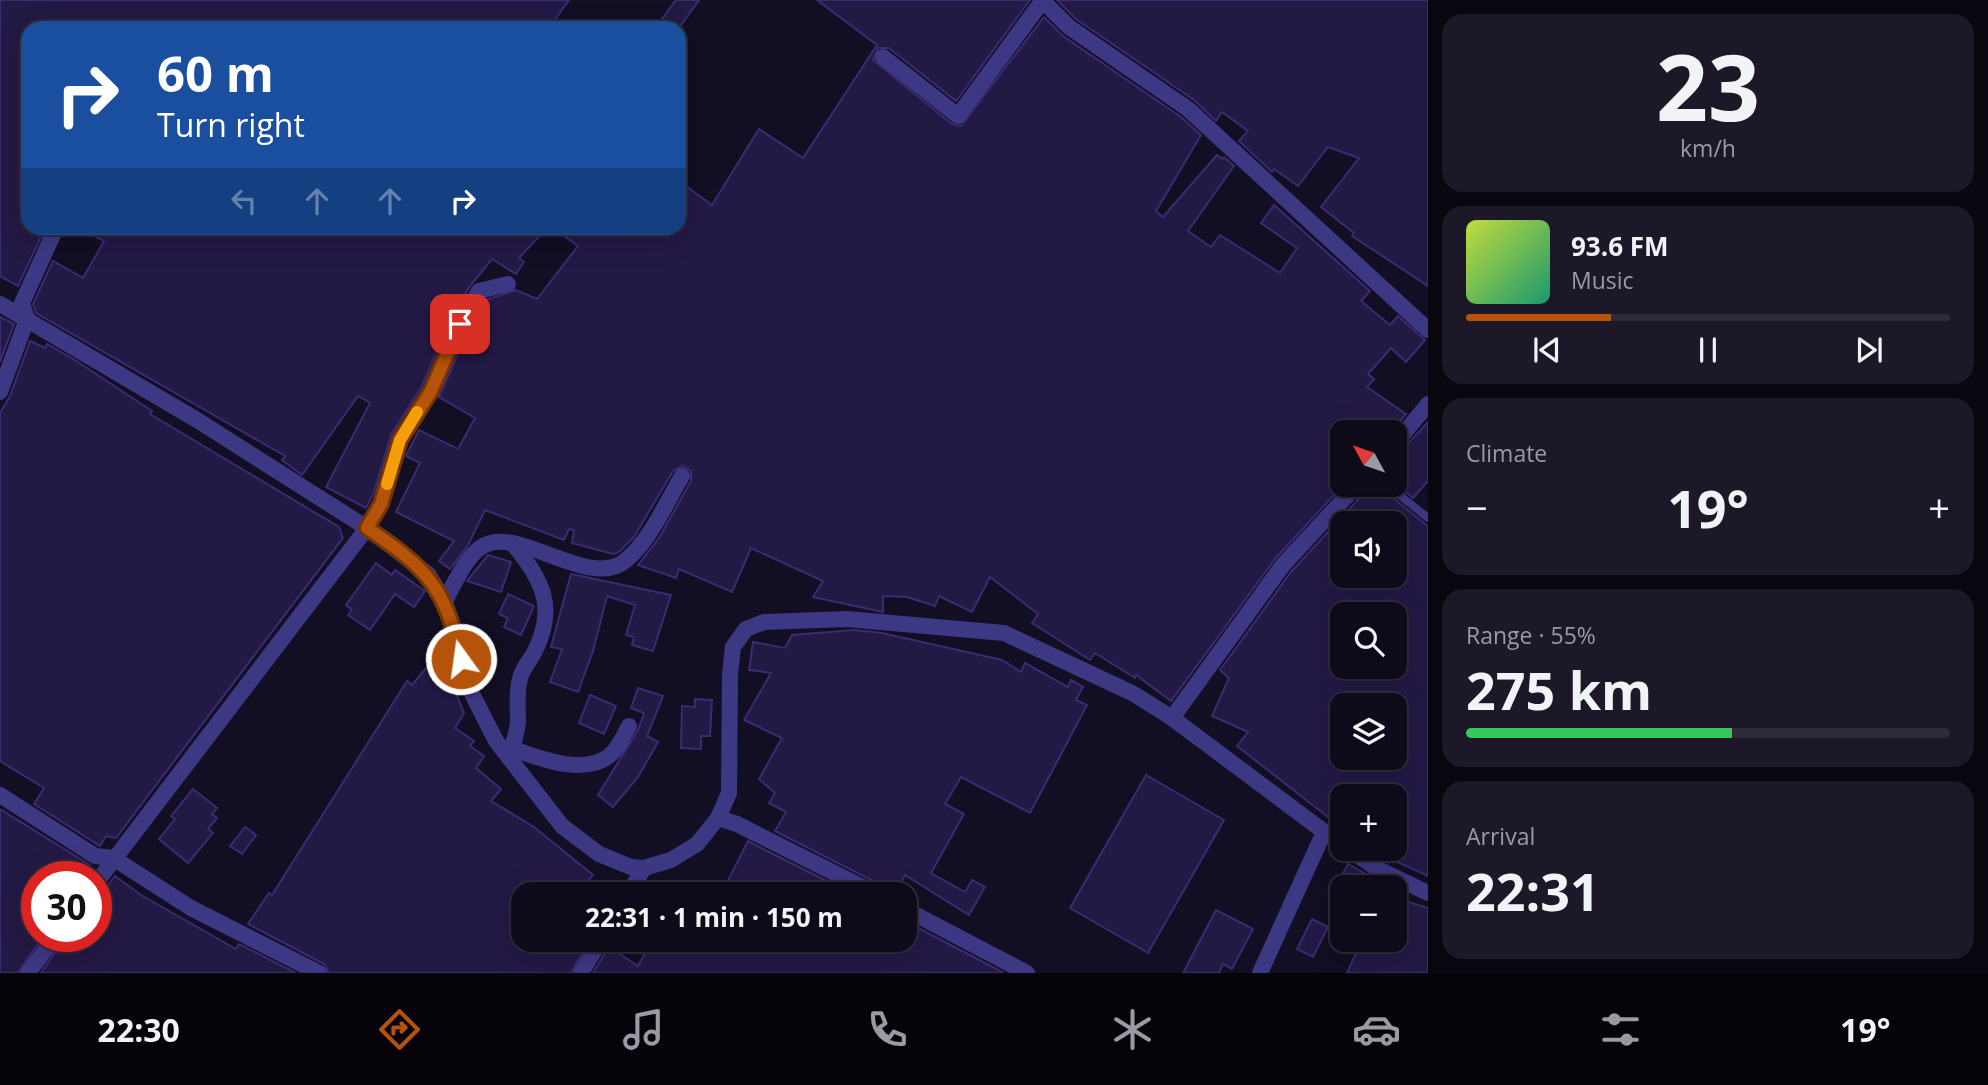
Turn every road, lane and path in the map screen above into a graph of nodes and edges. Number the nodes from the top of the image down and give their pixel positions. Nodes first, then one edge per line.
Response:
1 (1042, 0) edge
2 (883, 57) dead end
3 (53, 235) edge
4 (508, 284) dead end
5 (0, 304) edge
6 (27, 319) junction
7 (1428, 330) edge
8 (0, 392) edge
9 (1428, 404) edge
10 (1407, 429) edge
11 (682, 476) dead end
12 (1346, 497) edge
13 (1402, 497) edge
14 (1428, 518) edge
15 (367, 528) junction
16 (513, 544) junction
17 (445, 601) junction
18 (1172, 718) junction
19 (629, 726) dead end
20 (510, 753) junction
21 (0, 795) edge
22 (718, 818) junction
23 (1324, 832) junction
24 (1330, 836) edge
25 (113, 858) junction
26 (111, 861) edge
27 (1366, 861) edge
28 (644, 868) junction
29 (635, 882) edge
30 (852, 882) edge
31 (1428, 893) edge
32 (917, 915) edge
33 (44, 952) edge
34 (594, 952) edge
35 (28, 973) edge
36 (319, 973) edge
37 (581, 973) edge
38 (1027, 973) edge
39 (1259, 973) edge

1 - 2 street
1 - 7 street
3 - 6 street
4 - 15 street
5 - 6 street
6 - 8 street
6 - 15 street
9 - 10 street
11 - 16 street
12 - 18 street
13 - 14 lane
15 - 17 street
15 - 25 street
16 - 17 street
16 - 20 street
17 - 20 street
18 - 22 street
18 - 23 street
19 - 20 street
20 - 28 street
21 - 25 street
22 - 28 street
22 - 30 street
23 - 24 street
23 - 39 street
25 - 26 street
25 - 36 street
27 - 31 street
28 - 29 street
32 - 38 street
33 - 35 street
34 - 37 street

